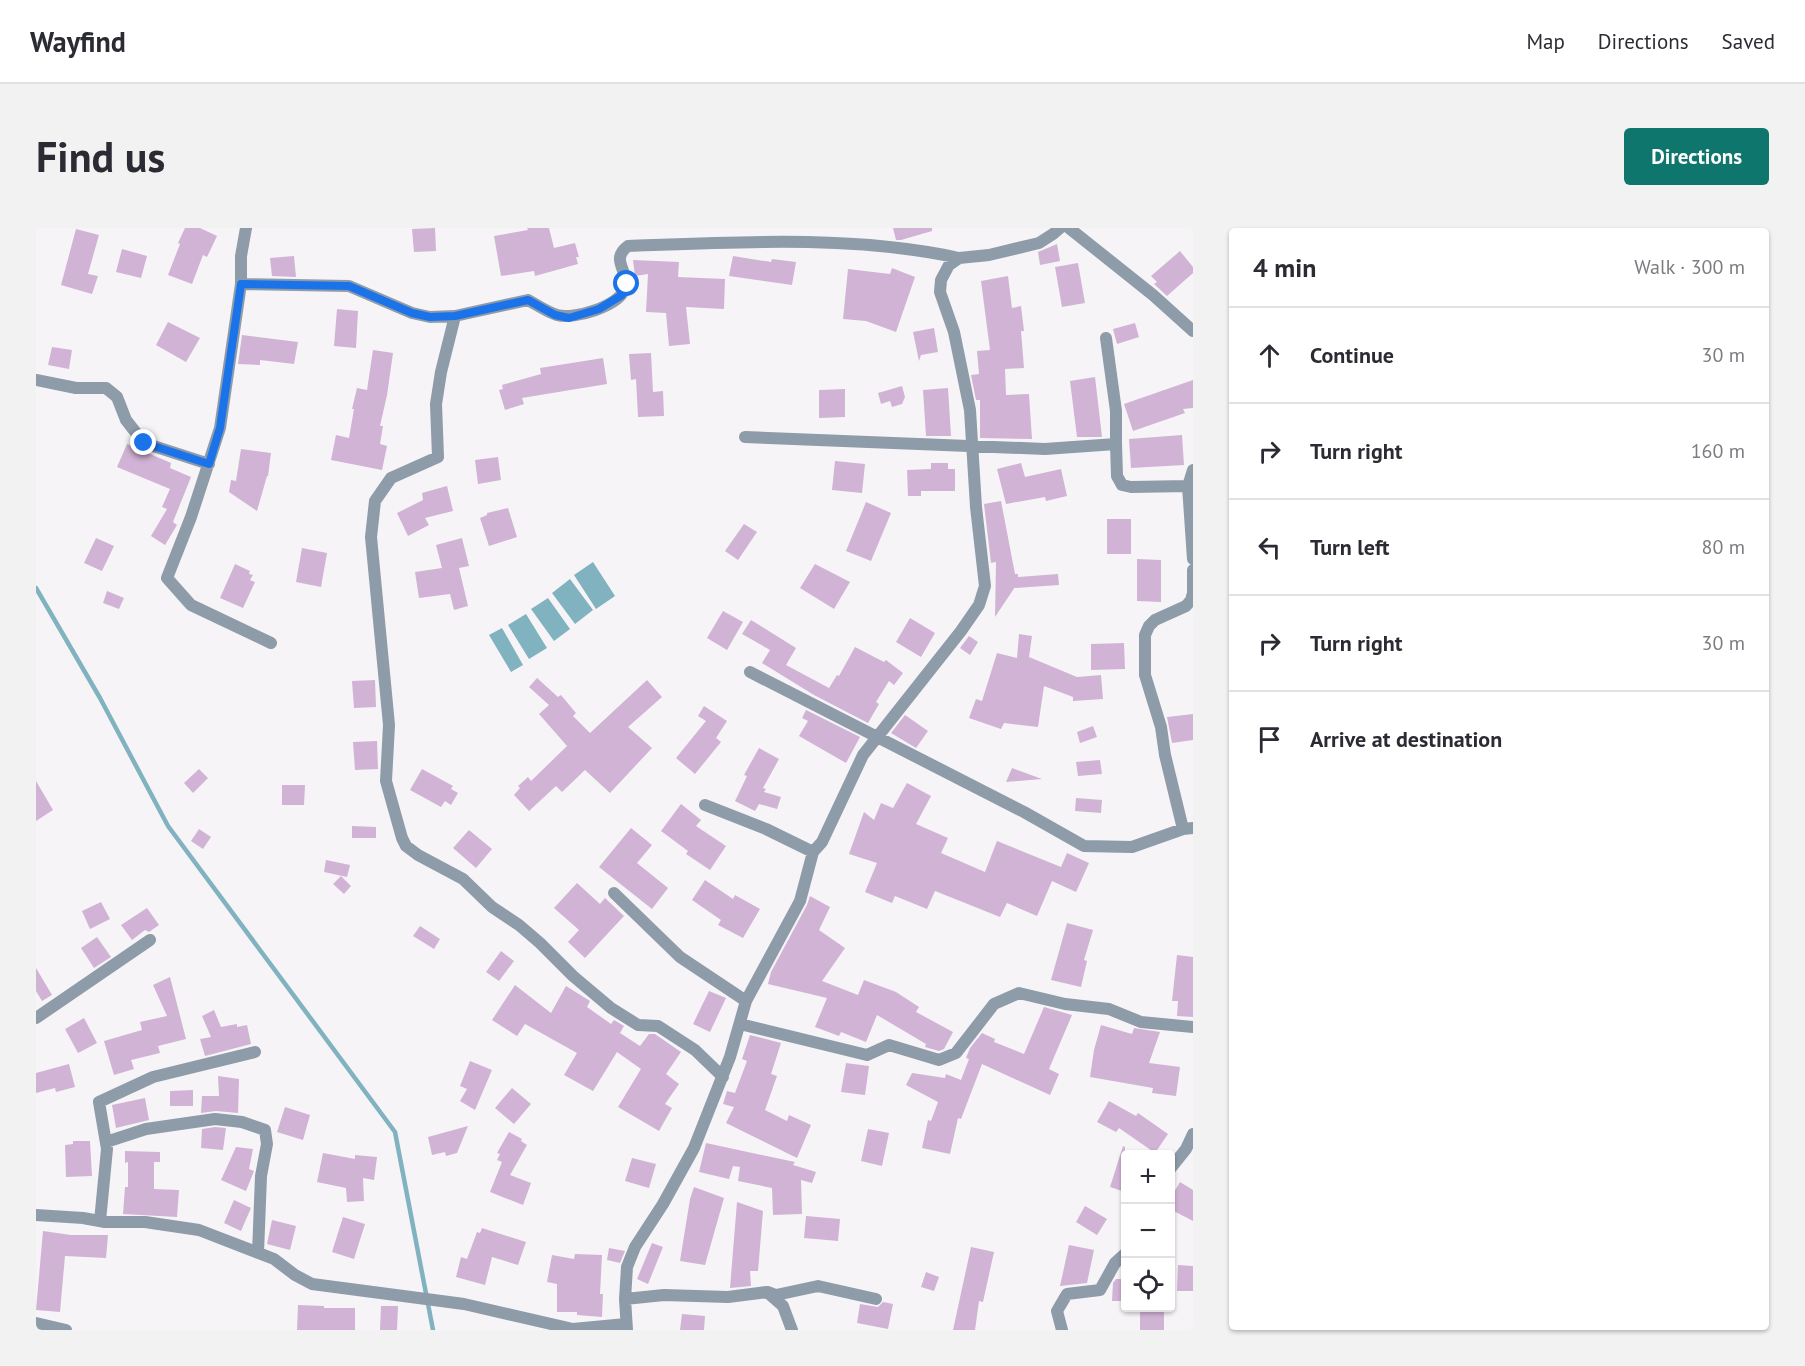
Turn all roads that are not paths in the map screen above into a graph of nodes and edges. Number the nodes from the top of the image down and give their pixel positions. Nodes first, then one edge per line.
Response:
1 (246, 228) edge
2 (1060, 228) edge
3 (1069, 228) edge
4 (959, 258) junction
5 (241, 284) junction
6 (455, 316) junction
7 (1193, 331) edge
8 (1106, 338) dead end
9 (36, 380) edge
10 (745, 437) dead end
11 (971, 444) junction
12 (1116, 444) junction
13 (209, 464) junction
14 (1193, 470) edge
15 (1188, 486) junction
16 (1193, 559) edge
17 (1193, 570) edge
18 (271, 643) dead end
19 (750, 672) dead end
20 (876, 738) junction
21 (705, 805) dead end
22 (1188, 828) edge
23 (813, 852) junction
24 (614, 893) dead end
25 (150, 940) dead end
26 (746, 1001) junction
27 (36, 1018) edge
28 (740, 1024) junction
29 (1193, 1027) edge
30 (255, 1052) dead end
31 (723, 1077) junction
32 (1193, 1134) edge
33 (106, 1142) junction
34 (1175, 1163) edge
35 (36, 1215) edge
36 (100, 1221) junction
37 (258, 1253) junction
38 (1121, 1257) edge
39 (767, 1292) junction
40 (625, 1299) junction
41 (876, 1299) dead end
42 (36, 1323) edge
43 (627, 1327) edge
44 (66, 1330) edge
45 (792, 1330) edge
46 (1062, 1330) edge

1 - 5 street
2 - 4 street
3 - 7 street
4 - 6 street
4 - 11 street
5 - 6 street
5 - 13 street
6 - 31 street
8 - 12 street
9 - 13 street
10 - 11 street
11 - 12 street
11 - 20 street
12 - 15 street
13 - 18 street
14 - 15 street
15 - 16 street
17 - 22 street
19 - 20 street
20 - 22 street
20 - 23 street
21 - 23 street
23 - 26 street
24 - 26 street
25 - 27 street
26 - 28 street
28 - 29 street
28 - 31 street
30 - 33 street
31 - 40 street
32 - 34 street
33 - 36 street
33 - 37 street
35 - 36 street
36 - 37 street
37 - 43 street
38 - 46 street
39 - 40 street
39 - 41 street
39 - 45 street
40 - 43 street
42 - 44 street

